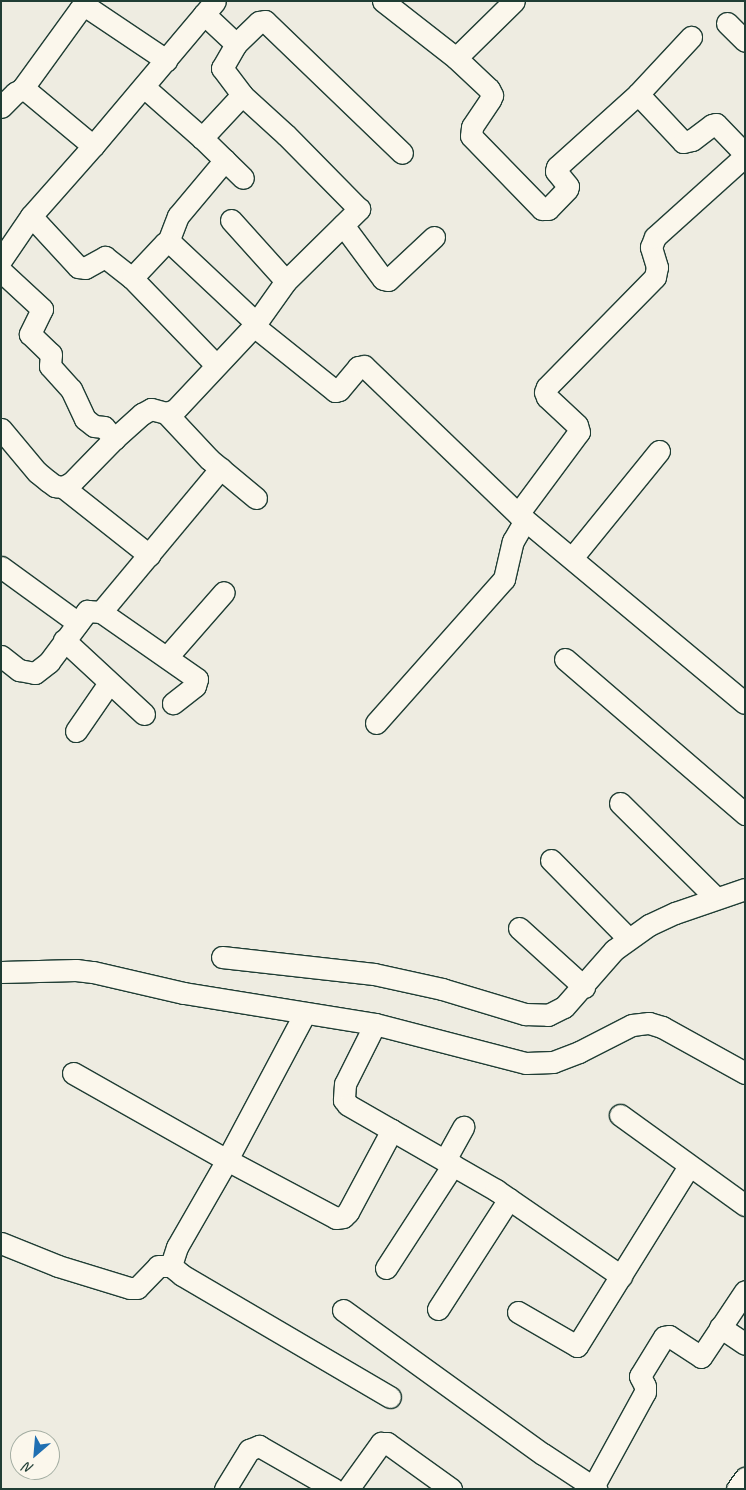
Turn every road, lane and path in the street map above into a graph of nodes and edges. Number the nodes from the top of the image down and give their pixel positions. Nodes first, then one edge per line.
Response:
1 (383, 1) edge
2 (514, 1) edge
3 (210, 5) edge
4 (727, 23) dead end
5 (690, 37) dead end
6 (745, 41) edge
7 (236, 44) junction
8 (456, 58) junction
9 (166, 60) junction
10 (144, 87) junction
11 (22, 89) junction
12 (638, 94) junction
13 (242, 95) junction
14 (1, 108) edge
15 (202, 138) junction
16 (93, 146) junction
17 (402, 153) dead end
18 (745, 155) edge
19 (224, 160) junction
20 (243, 178) dead end
21 (31, 216) junction
22 (232, 220) dead end
23 (343, 225) junction
24 (434, 237) dead end
25 (168, 242) junction
26 (1, 260) edge
27 (1, 271) edge
28 (132, 278) junction
29 (286, 281) junction
30 (255, 324) junction
31 (216, 365) junction
32 (166, 413) junction
33 (1, 429) edge
34 (114, 438) junction
35 (658, 450) dead end
36 (221, 468) junction
37 (63, 487) junction
38 (256, 498) dead end
39 (521, 517) junction
40 (148, 554) junction
41 (572, 558) junction
42 (1, 567) edge
43 (224, 592) dead end
44 (101, 612) junction
45 (78, 623) junction
46 (64, 640) junction
47 (166, 657) junction
48 (565, 659) dead end
49 (3, 660) edge
50 (109, 683) junction
51 (173, 703) dead end
52 (745, 703) edge
53 (144, 714) dead end
54 (376, 723) dead end
55 (76, 731) dead end
56 (620, 803) dead end
57 (745, 814) edge
58 (551, 860) dead end
59 (745, 889) edge
60 (716, 898) junction
61 (519, 928) dead end
62 (628, 938) junction
63 (222, 957) dead end
64 (1, 972) edge
65 (584, 987) junction
66 (305, 1013) junction
67 (375, 1024) junction
68 (73, 1073) dead end
69 (745, 1073) edge
70 (620, 1116) dead end
71 (464, 1127) dead end
72 (392, 1130) junction
73 (228, 1160) junction
74 (449, 1163) junction
75 (689, 1166) junction
76 (509, 1199) junction
77 (745, 1205) edge
78 (1, 1243) edge
79 (171, 1266) junction
80 (386, 1268) dead end
81 (621, 1276) junction
82 (745, 1290) edge
83 (438, 1309) dead end
84 (343, 1310) dead end
85 (518, 1312) dead end
86 (720, 1327) junction
87 (745, 1344) edge
88 (390, 1396) dead end
89 (745, 1478) edge
90 (595, 1488) edge
91 (225, 1489) edge
92 (334, 1489) edge
93 (348, 1489) edge
94 (451, 1489) edge
95 (737, 1489) edge

1 - 8 street
2 - 8 street
3 - 7 street
3 - 9 street
4 - 6 street
5 - 12 street
7 - 13 street
7 - 17 street
8 - 12 street
9 - 10 street
9 - 11 street
10 - 15 street
10 - 16 street
11 - 14 street
11 - 16 street
12 - 18 street
13 - 15 street
13 - 23 street
15 - 19 street
16 - 21 street
18 - 39 street
19 - 20 street
19 - 25 street
21 - 26 street
21 - 28 street
22 - 29 street
23 - 24 street
23 - 29 street
25 - 28 street
25 - 30 street
27 - 34 street
28 - 31 street
29 - 30 street
30 - 31 street
30 - 39 street
31 - 32 street
32 - 34 street
32 - 36 street
33 - 37 street
34 - 37 street
35 - 41 street
36 - 38 street
36 - 40 street
37 - 40 street
39 - 41 street
39 - 54 street
40 - 44 street
41 - 52 street
42 - 45 street
43 - 47 street
44 - 45 street
44 - 47 street
45 - 46 street
46 - 49 street
46 - 50 street
47 - 51 street
48 - 57 street
50 - 53 street
50 - 55 street
56 - 60 street
58 - 62 street
59 - 60 street
60 - 62 street
61 - 65 street
62 - 65 street
63 - 65 street
64 - 66 street
66 - 67 street
66 - 73 street
67 - 69 street
67 - 72 street
68 - 73 street
70 - 75 street
71 - 74 street
72 - 73 street
72 - 74 street
73 - 79 street
74 - 76 street
74 - 80 street
75 - 77 street
75 - 81 street
76 - 81 street
76 - 83 street
78 - 79 street
79 - 88 street
81 - 85 street
82 - 86 street
84 - 90 street
86 - 87 street
86 - 90 street
89 - 95 street
91 - 92 street
93 - 94 street

